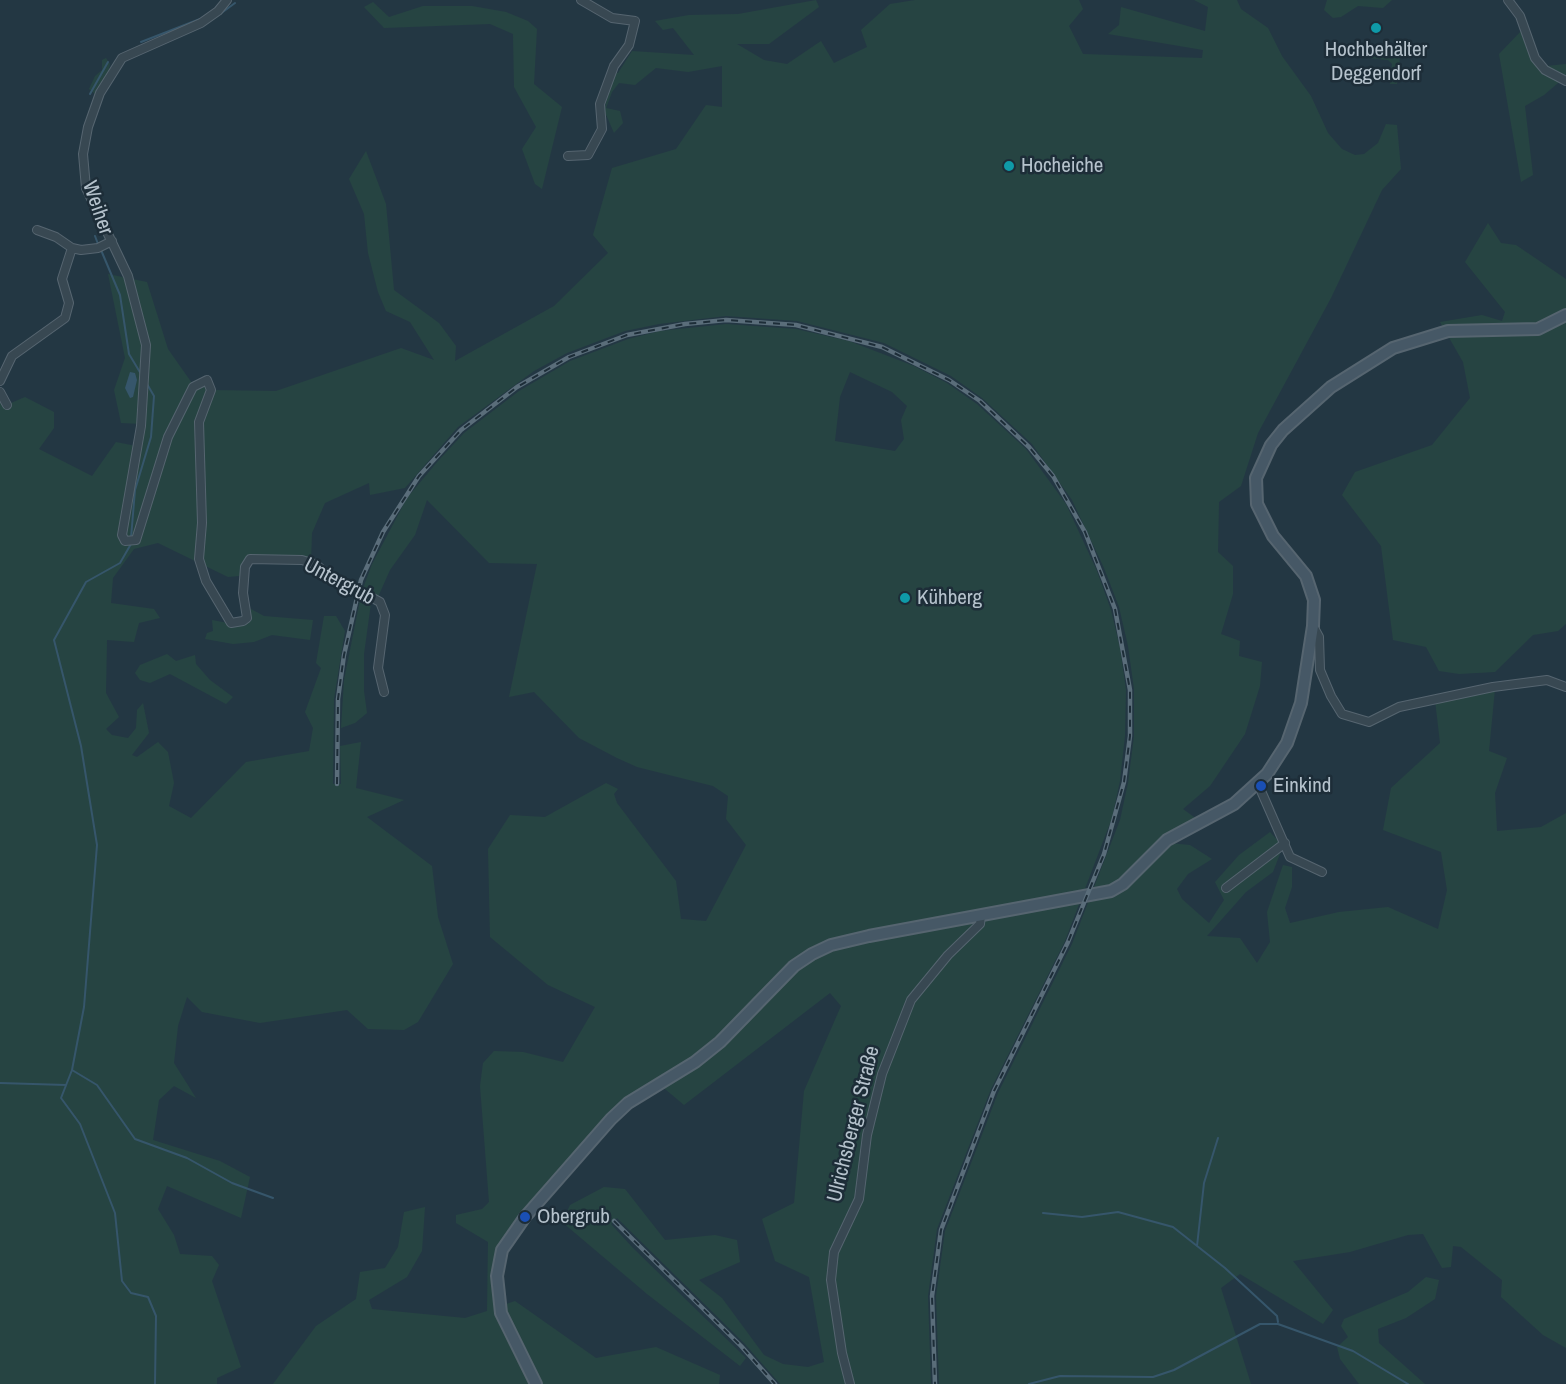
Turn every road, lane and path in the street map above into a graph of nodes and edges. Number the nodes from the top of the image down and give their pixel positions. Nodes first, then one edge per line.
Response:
1 (227, 0) edge
2 (580, 0) edge
3 (1508, 0) edge
4 (1566, 81) edge
5 (568, 156) dead end
6 (38, 231) dead end
7 (105, 245) junction
8 (72, 248) junction
9 (1566, 315) edge
10 (0, 381) edge
11 (0, 392) edge
12 (7, 405) dead end
13 (1314, 626) junction
14 (1566, 687) edge
15 (384, 692) dead end
16 (1258, 784) junction
17 (1285, 843) junction
18 (1323, 872) dead end
19 (1226, 888) dead end
20 (981, 915) junction
21 (537, 1384) edge
22 (850, 1384) edge

1 - 7 street, Weiher
2 - 5 street
3 - 4 street
6 - 8 street, Weiher
7 - 8 street, Weiher
7 - 15 street, Untergrub, bridge
8 - 10 street, Weiher
9 - 13 street
11 - 12 street
13 - 14 street
13 - 16 street
16 - 17 street
16 - 20 street
17 - 18 street
17 - 19 street
20 - 21 street
20 - 22 street, Ulrichsberger Straße

